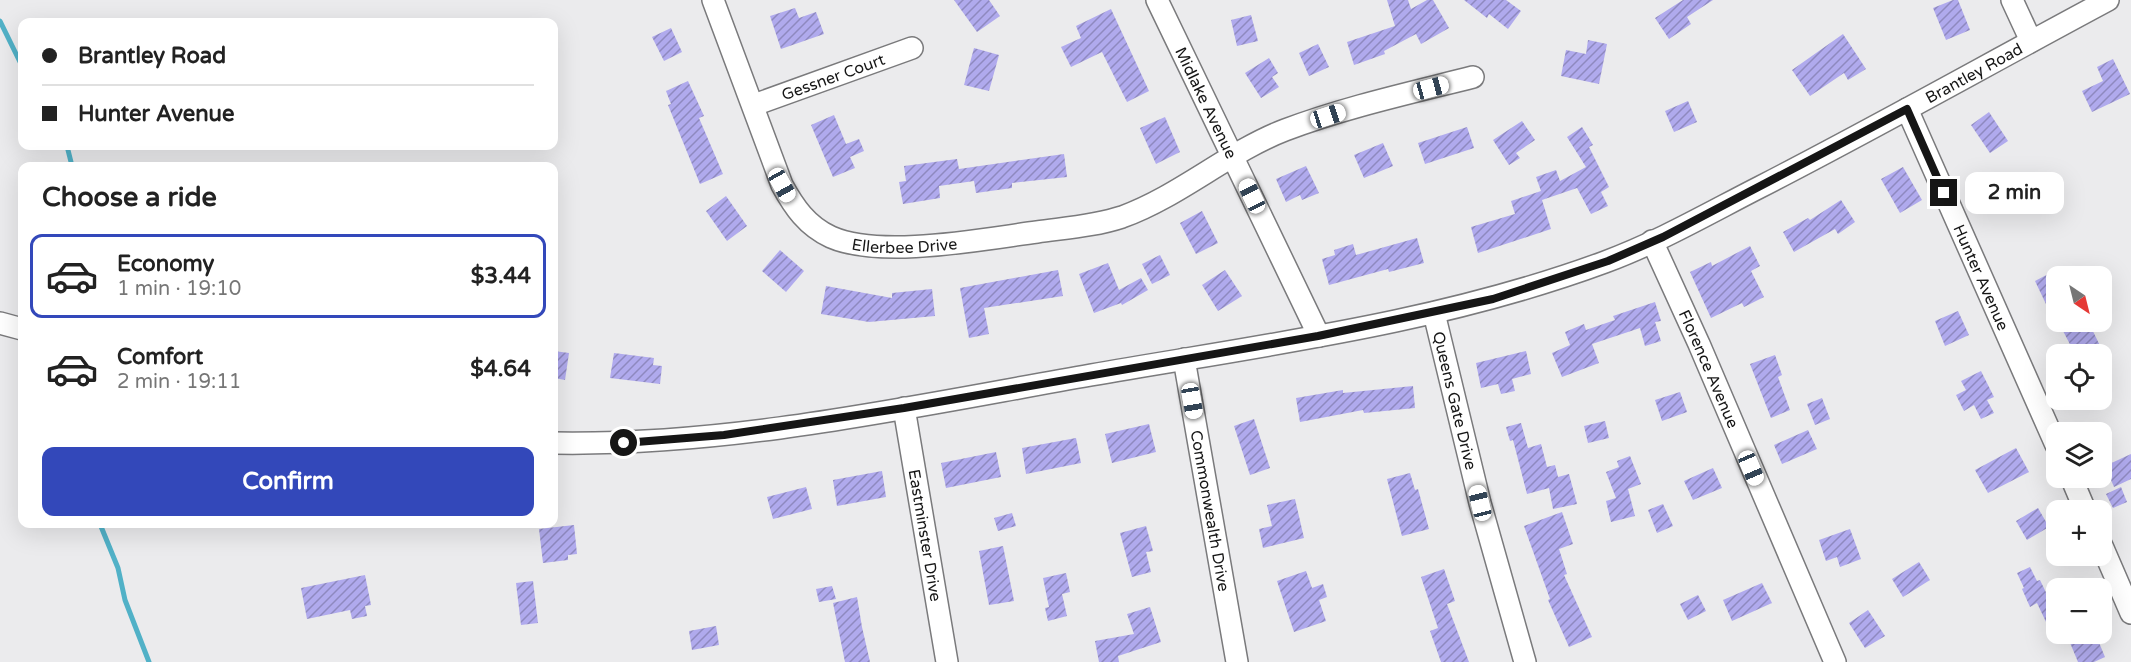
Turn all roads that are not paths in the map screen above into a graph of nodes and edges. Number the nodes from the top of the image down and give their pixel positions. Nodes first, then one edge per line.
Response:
1 (713, 0) edge
2 (1157, 0) edge
3 (2012, 0) edge
4 (2108, 0) edge
5 (2031, 41) junction
6 (912, 48) dead end
7 (1473, 77) dead end
8 (753, 105) junction
9 (1907, 109) junction
10 (1232, 156) junction
11 (1652, 241) junction
12 (1434, 313) junction
13 (0, 323) edge
14 (18, 328) edge
15 (1318, 336) junction
16 (1184, 359) junction
17 (904, 408) junction
18 (2046, 422) edge
19 (558, 443) edge
20 (2111, 566) edge
21 (2131, 613) edge
22 (946, 662) edge
23 (1238, 662) edge
24 (1525, 662) edge
25 (1834, 662) edge

1 - 8 street, Ellerbee Drive
2 - 10 street, Midlake Avenue
3 - 5 street
4 - 5 street, Brantley Road
5 - 9 street, Brantley Road
6 - 8 street, Gessner Court
7 - 10 street, Ellerbee Drive
8 - 10 street, Ellerbee Drive
9 - 11 street, Brantley Road
9 - 18 street, Hunter Avenue
10 - 15 street, Midlake Avenue
11 - 12 street, Brantley Road
11 - 25 street, Florence Avenue
12 - 15 street, Brantley Road
12 - 24 street, Queens Gate Drive
13 - 14 street
15 - 16 street, Brantley Road
16 - 17 street, Brantley Road
16 - 23 street, Commonwealth Drive
17 - 19 street, Brantley Road
17 - 22 street, Eastminster Drive
20 - 21 street

